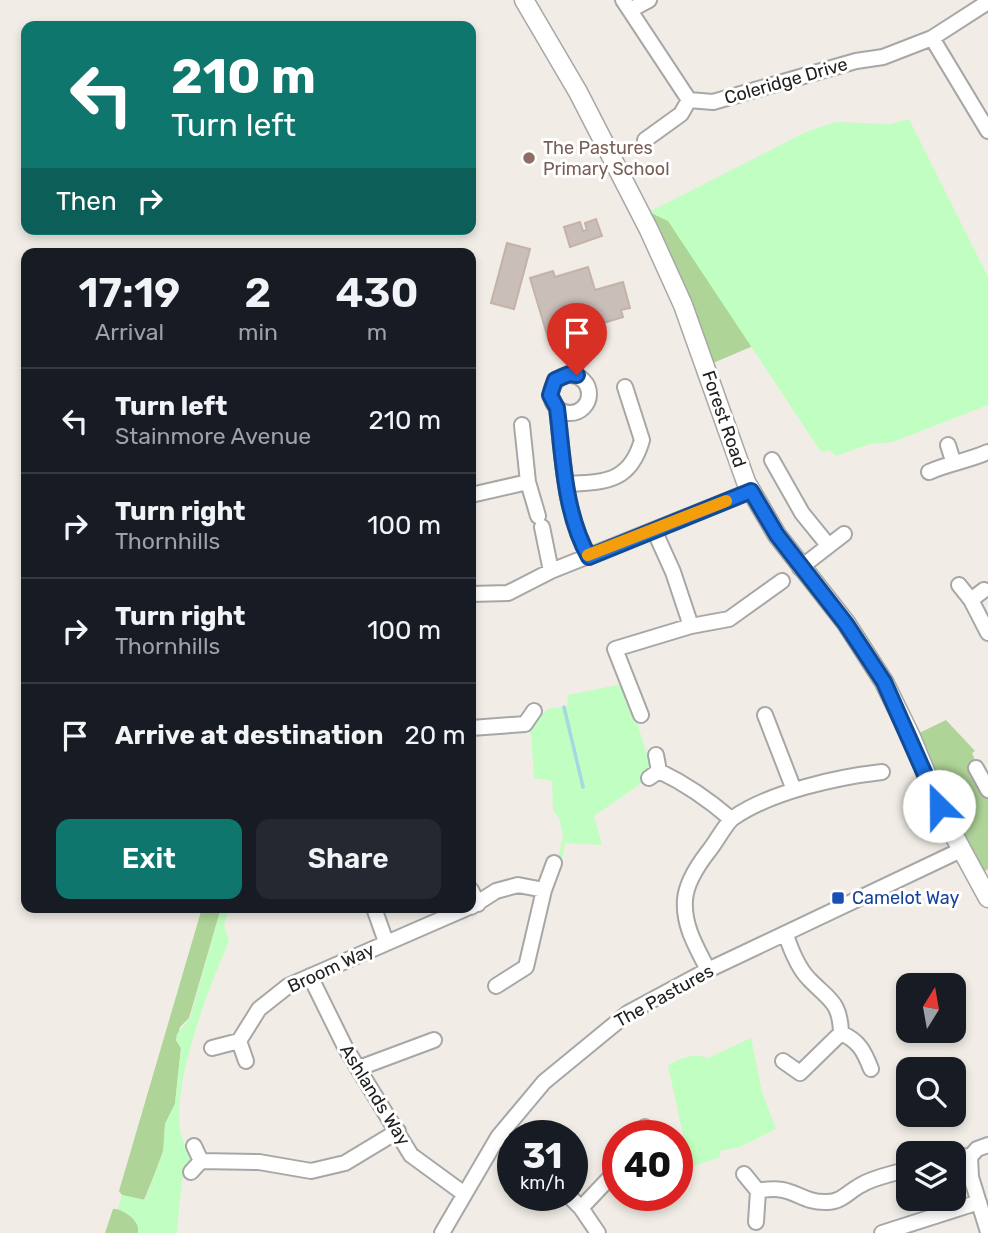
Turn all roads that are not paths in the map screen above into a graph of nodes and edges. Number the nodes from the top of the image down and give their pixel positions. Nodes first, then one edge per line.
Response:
1 (524, 0) edge
2 (649, 0) edge
3 (988, 2) edge
4 (626, 5) edge
5 (932, 38) junction
6 (689, 100) junction
7 (988, 131) edge
8 (645, 139) dead end
9 (625, 387) dead end
10 (557, 408) dead end
11 (522, 425) dead end
12 (948, 445) dead end
13 (988, 452) edge
14 (772, 460) dead end
15 (953, 461) junction
16 (929, 472) dead end
17 (528, 482) junction
18 (567, 484) junction
19 (751, 491) junction
20 (476, 494) edge
21 (654, 530) junction
22 (844, 534) dead end
23 (828, 545) junction
24 (589, 557) junction
25 (800, 568) junction
26 (551, 571) junction
27 (782, 581) dead end
28 (959, 584) dead end
29 (984, 590) dead end
30 (476, 594) edge
31 (971, 600) junction
32 (691, 626) junction
33 (988, 633) edge
34 (534, 710) dead end
35 (641, 715) dead end
36 (765, 715) dead end
37 (476, 728) edge
38 (656, 755) dead end
39 (881, 772) dead end
40 (794, 790) junction
41 (731, 819) junction
42 (961, 850) junction
43 (554, 863) dead end
44 (982, 872) edge
45 (544, 890) junction
46 (988, 898) edge
47 (476, 904) edge
48 (376, 913) edge
49 (455, 913) edge
50 (786, 935) junction
51 (386, 942) junction
52 (708, 970) junction
53 (310, 976) junction
54 (496, 986) dead end
55 (841, 1033) junction
56 (434, 1040) dead end
57 (239, 1041) junction
58 (212, 1048) dead end
59 (783, 1060) dead end
60 (246, 1061) dead end
61 (359, 1068) junction
62 (871, 1069) dead end
63 (512, 1120) edge
64 (398, 1131) junction
65 (497, 1139) edge
66 (988, 1145) edge
67 (194, 1146) dead end
68 (966, 1156) edge
69 (970, 1157) junction
70 (896, 1173) edge
71 (744, 1174) dead end
72 (602, 1186) edge
73 (758, 1191) junction
74 (463, 1193) junction
75 (588, 1201) edge
76 (979, 1202) junction
77 (583, 1211) edge
78 (756, 1222) dead end
79 (878, 1230) edge
80 (988, 1232) edge
81 (442, 1233) edge
82 (598, 1233) edge

1 - 19 street, Forest Road
2 - 4 street
3 - 5 street, Coleridge Drive
4 - 6 street
5 - 6 street, Coleridge Drive
5 - 7 street
6 - 8 street
9 - 18 street
10 - 18 street
11 - 17 street
12 - 15 street
13 - 15 street
14 - 23 street
15 - 16 street
17 - 20 street
17 - 26 street
18 - 24 street
19 - 21 street
19 - 25 street, Forest Road
21 - 24 street
21 - 32 street
22 - 23 street
23 - 25 street
24 - 26 street
25 - 42 street, Forest Road
26 - 30 street
27 - 32 street
28 - 31 street
29 - 31 street
31 - 33 street
32 - 35 street
34 - 37 street
36 - 40 street
38 - 41 street
39 - 40 street
40 - 41 street
41 - 52 street
42 - 44 street, Forest Road
42 - 50 street, The Pastures
43 - 45 street
44 - 46 street, Forest Road
45 - 47 street, Broom Way
45 - 54 street
48 - 51 street
49 - 51 street, Broom Way
50 - 52 street, The Pastures
50 - 55 street
51 - 53 street, Broom Way
52 - 63 street, The Pastures
53 - 57 street, Broom Way
53 - 61 street, Ashlands Way
55 - 59 street
55 - 62 street
56 - 61 street
57 - 58 street
57 - 60 street
61 - 64 street, Ashlands Way
64 - 67 street
64 - 74 street, Ashlands Way
65 - 74 street, The Pastures
66 - 69 street
68 - 69 street
69 - 76 street
70 - 73 street
71 - 73 street
72 - 75 street
73 - 78 street
74 - 81 street, The Pastures
76 - 79 street
76 - 80 street
77 - 82 street

